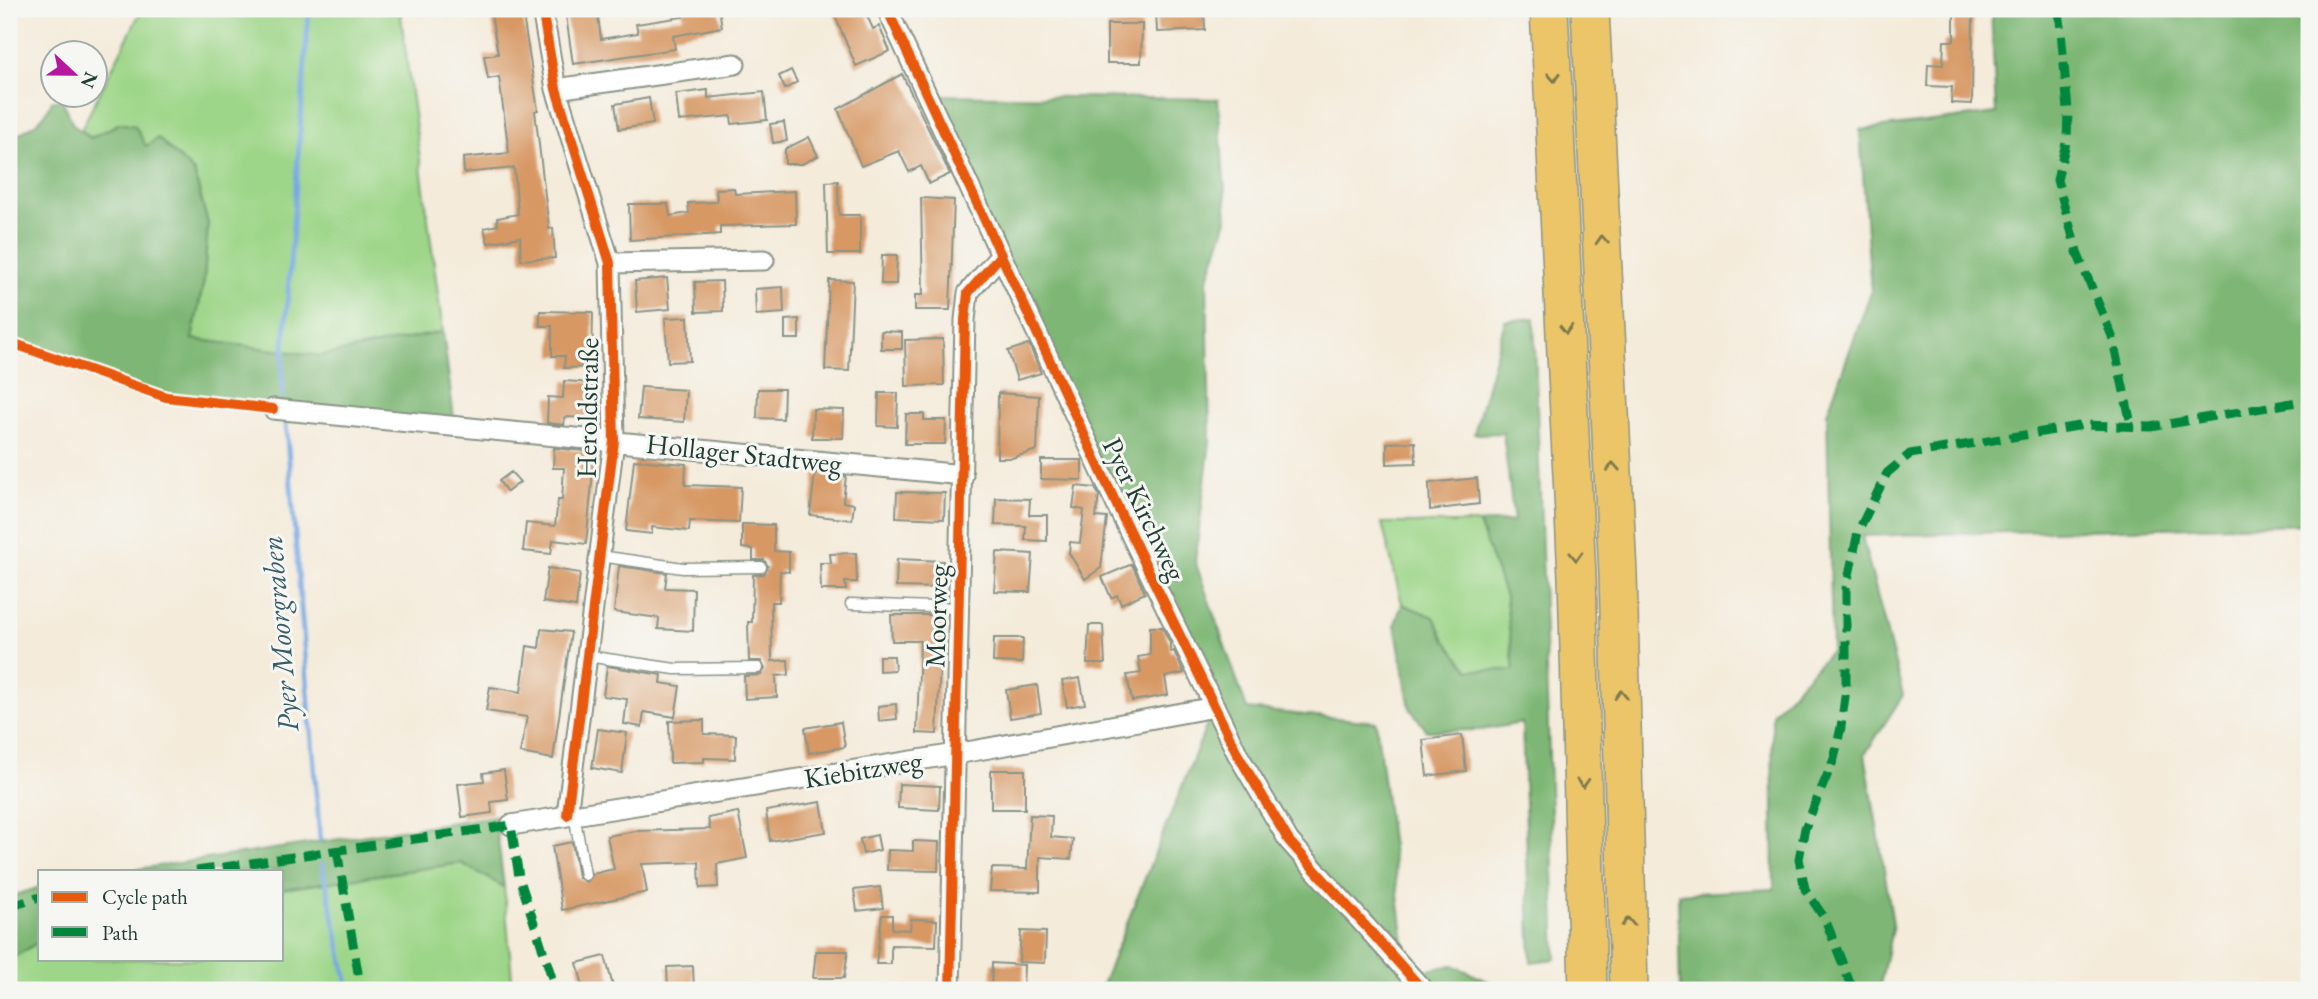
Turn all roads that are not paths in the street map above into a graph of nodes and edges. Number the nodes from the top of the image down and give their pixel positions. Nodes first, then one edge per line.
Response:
1 (541, 9) edge
2 (887, 9) edge
3 (1549, 9) edge
4 (1590, 9) edge
5 (735, 64) dead end
6 (555, 89) junction
7 (1000, 256) junction
8 (764, 260) dead end
9 (610, 263) junction
10 (274, 409) dead end
11 (614, 440) junction
12 (963, 475) junction
13 (600, 556) junction
14 (761, 567) dead end
15 (850, 604) dead end
16 (960, 608) junction
17 (587, 656) junction
18 (758, 668) dead end
19 (1214, 707) junction
20 (956, 754) junction
21 (570, 814) junction
22 (511, 825) dead end
23 (584, 874) dead end
24 (1405, 982) edge
25 (950, 990) edge
26 (1423, 990) edge
27 (1588, 990) edge
28 (1629, 990) edge

1 - 6 street, Heroldstraße
2 - 7 street, Pyer Kirchweg
3 -> 27 highway
28 -> 4 highway
5 - 6 street
6 - 9 street, Heroldstraße
7 - 12 street, Moorweg
7 - 19 street, Pyer Kirchweg
8 - 9 street
9 - 11 street, Heroldstraße
10 - 11 street, Hollager Stadtweg
11 - 12 street, Hollager Stadtweg
11 - 13 street, Heroldstraße
12 - 16 street, Moorweg
13 - 14 lane
13 - 17 street, Heroldstraße
15 - 16 lane
16 - 20 street, Moorweg
17 - 18 lane
17 - 21 street, Heroldstraße
19 - 20 street, Kiebitzweg
19 - 24 street, Pyer Kirchweg
20 - 21 street, Kiebitzweg
20 - 25 street, Moorweg
21 - 22 street, Kiebitzweg
21 - 23 lane
24 - 26 street, Pyer Kirchweg

